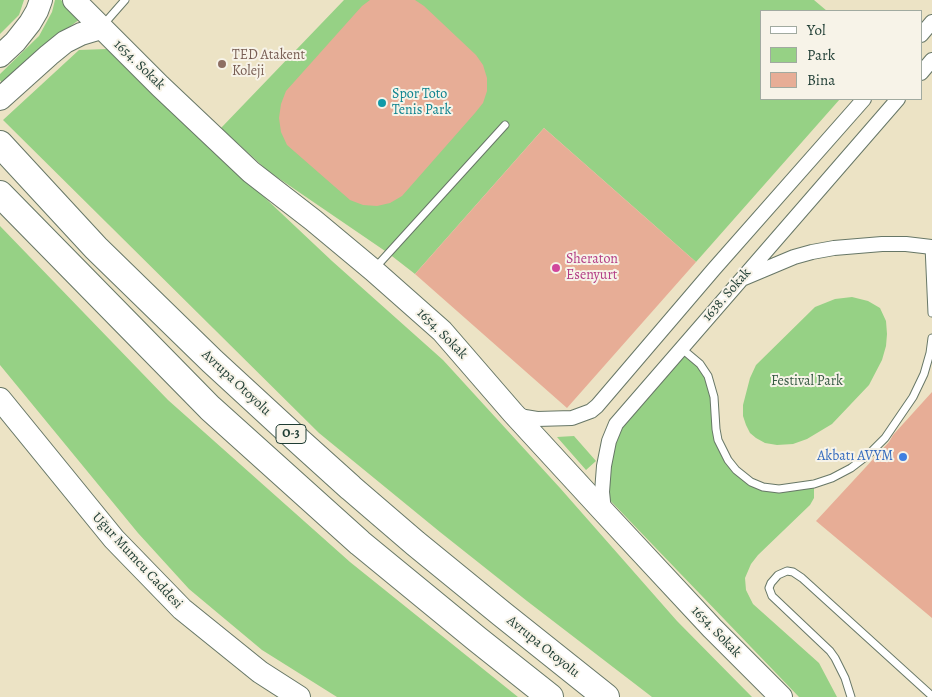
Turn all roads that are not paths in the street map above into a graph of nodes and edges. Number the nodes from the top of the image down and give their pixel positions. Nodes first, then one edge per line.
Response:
1 (41, 0) edge
2 (74, 0) edge
3 (124, 0) edge
4 (932, 22) edge
5 (101, 28) junction
6 (922, 33) edge
7 (0, 56) edge
8 (932, 60) edge
9 (922, 72) edge
10 (0, 99) edge
11 (863, 100) edge
12 (897, 100) edge
13 (505, 125) dead end
14 (0, 144) edge
15 (0, 194) edge
16 (931, 247) edge
17 (373, 270) junction
18 (739, 281) junction
19 (932, 313) edge
20 (932, 338) edge
21 (681, 348) junction
22 (0, 400) edge
23 (513, 413) junction
24 (604, 512) junction
25 (932, 696) edge
26 (299, 697) edge
27 (550, 697) edge
28 (606, 697) edge
29 (781, 697) edge
30 (851, 697) edge

1 - 7 main road
2 - 5 main road, 1654. Sokak
3 - 5 lane
4 - 6 street
5 - 10 main road
5 - 17 main road, 1654. Sokak
8 - 9 street
11 - 23 street, 1638. Sokak
12 - 18 street, 1638. Sokak
13 - 17 lane
14 - 28 highway, Avrupa Otoyolu / O-3
15 - 27 highway, O-3
16 - 18 street
16 - 19 lane
17 - 23 main road, 1654. Sokak
18 - 21 street, 1638. Sokak
20 - 21 lane
21 - 24 street, 1638. Sokak
22 - 26 main road, Uğur Mumcu Caddesi
23 - 24 main road, 1654. Sokak
24 - 29 main road, 1654. Sokak
25 - 30 lane

